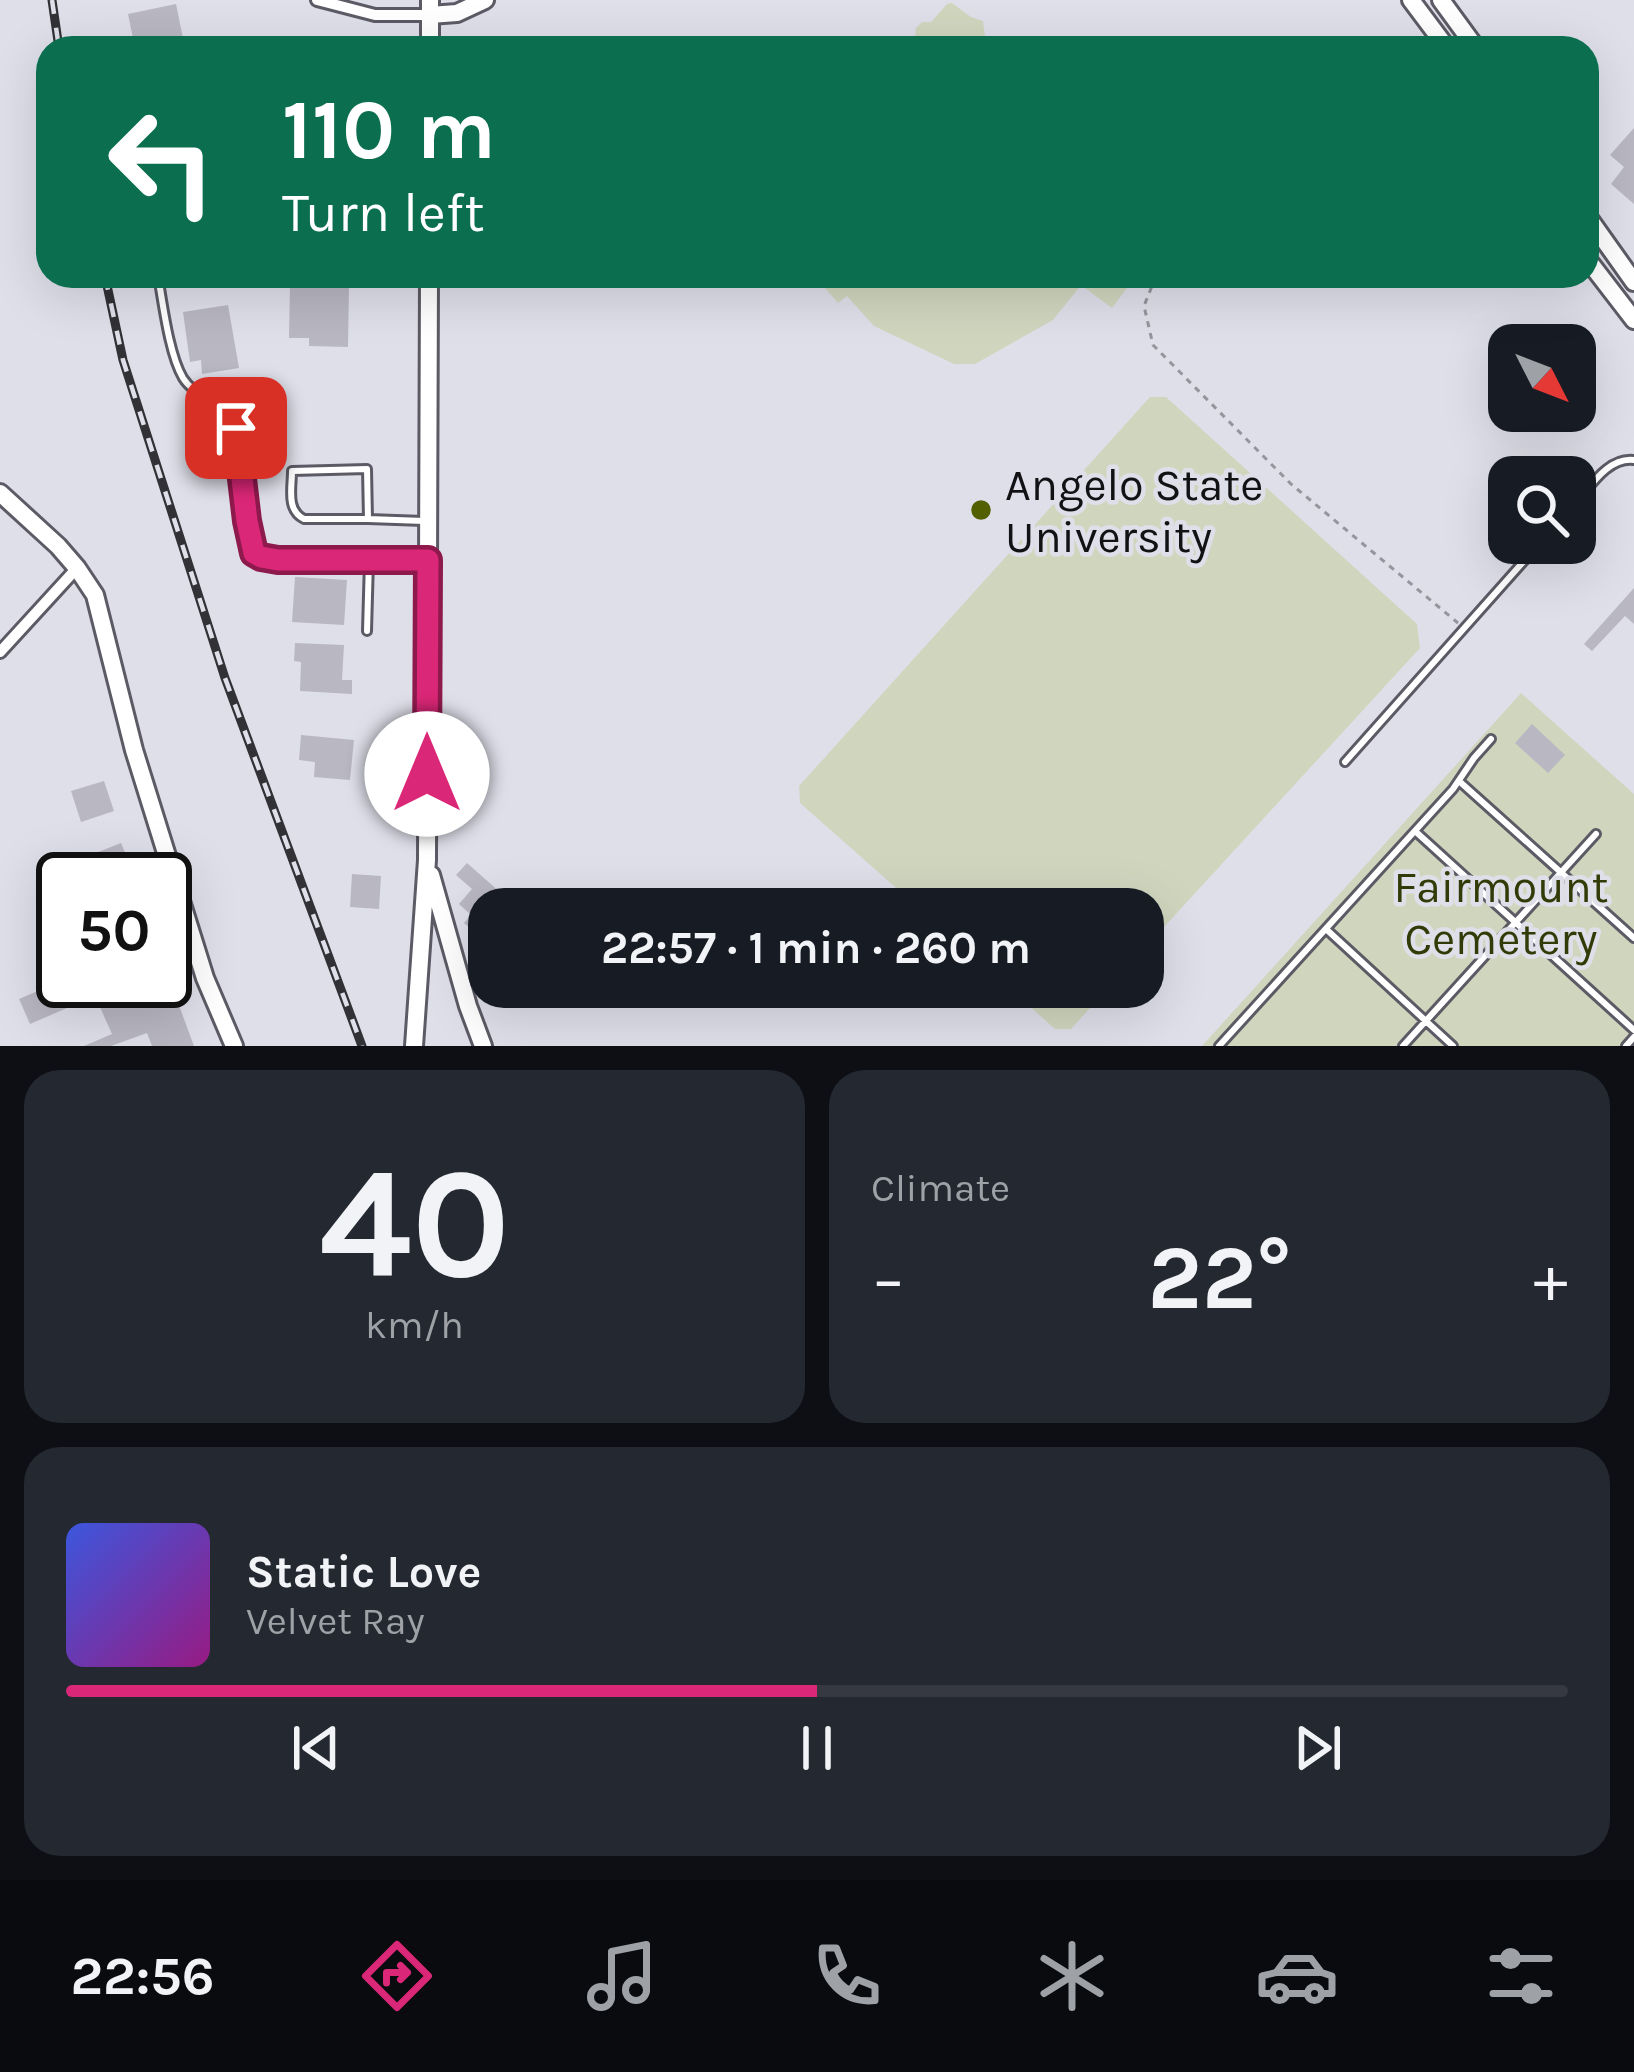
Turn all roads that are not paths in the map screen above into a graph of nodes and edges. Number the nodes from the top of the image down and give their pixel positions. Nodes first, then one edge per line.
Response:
1 (317, 0) edge
2 (485, 0) edge
3 (1411, 0) edge
4 (1441, 0) edge
5 (430, 7) edge
6 (1438, 36) edge
7 (1466, 36) edge
8 (1599, 233) edge
9 (1599, 275) edge
10 (1634, 282) edge
11 (160, 288) edge
12 (429, 288) edge
13 (1634, 320) edge
14 (1634, 460) edge
15 (1596, 481) edge
16 (2, 499) edge
17 (368, 519) junction
18 (428, 521) junction
19 (369, 560) junction
20 (428, 560) junction
21 (1521, 564) edge
22 (77, 568) junction
23 (367, 631) dead end
24 (0, 652) edge
25 (1491, 739) dead end
26 (1346, 762) dead end
27 (1459, 781) junction
28 (1415, 831) junction
29 (1596, 834) dead end
30 (427, 860) junction
31 (1561, 872) junction
32 (1516, 922) junction
33 (1326, 928) junction
34 (1634, 938) edge
35 (1426, 1021) junction
36 (1634, 1033) edge
37 (1226, 1044) edge
38 (234, 1046) edge
39 (414, 1046) edge
40 (483, 1046) edge
41 (1403, 1046) edge
42 (1453, 1046) edge
43 (1626, 1046) edge

1 - 5 street
2 - 5 street
3 - 6 street
4 - 7 street
8 - 10 street
9 - 13 street
11 - 19 lane
12 - 18 street
14 - 15 lane
16 - 22 street
17 - 17 lane
17 - 18 lane
18 - 20 street
19 - 20 lane
19 - 23 lane
20 - 30 street
21 - 26 lane
22 - 24 street
22 - 38 street
25 - 27 lane
27 - 28 lane
27 - 31 lane
28 - 32 lane
28 - 33 lane
29 - 31 lane
30 - 39 street
30 - 40 street
31 - 32 lane
31 - 34 lane
32 - 35 lane
32 - 36 lane
33 - 35 lane
33 - 37 lane
35 - 41 lane
35 - 42 lane
36 - 43 lane

